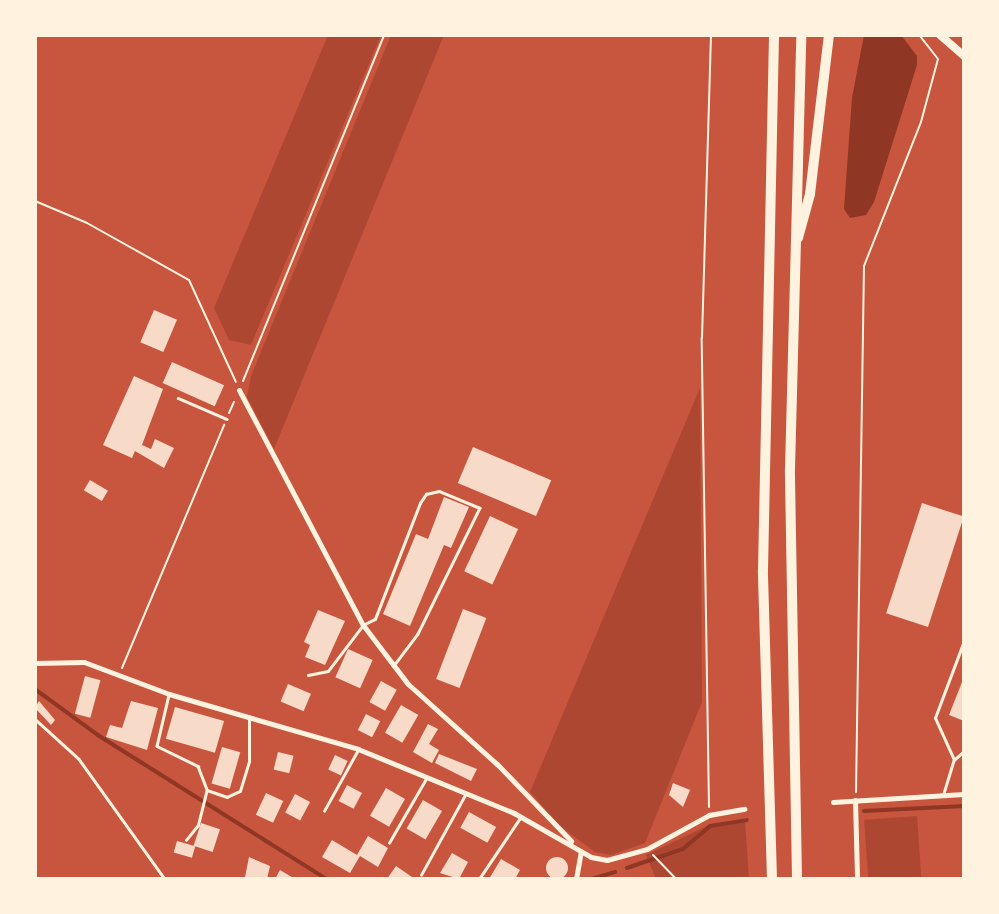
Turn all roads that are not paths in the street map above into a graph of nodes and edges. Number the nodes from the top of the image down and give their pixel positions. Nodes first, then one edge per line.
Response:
1 (774, 35) edge
2 (801, 35) edge
3 (829, 35) edge
4 (940, 35) edge
5 (964, 56) edge
6 (793, 254) junction
7 (239, 390) road end
8 (178, 398) dead end
9 (227, 419) road end
10 (363, 625) junction
11 (964, 641) edge
12 (35, 663) edge
13 (394, 666) junction
14 (308, 675) dead end
15 (169, 694) junction
16 (249, 717) junction
17 (35, 719) edge
18 (358, 749) junction
19 (964, 751) edge
20 (954, 760) junction
21 (426, 777) junction
22 (207, 790) junction
23 (466, 794) junction
24 (964, 794) edge
25 (943, 795) junction
26 (855, 800) junction
27 (833, 802) dead end
28 (744, 809) dead end
29 (324, 811) dead end
30 (520, 818) junction
31 (186, 840) dead end
32 (389, 843) dead end
33 (581, 851) junction
34 (421, 874) dead end
35 (165, 879) edge
36 (479, 879) edge
37 (576, 879) edge
38 (772, 879) edge
39 (797, 879) edge
40 (857, 879) edge

1 - 38 highway
2 - 6 highway
3 - 6 highway
4 - 5 main road
6 - 39 highway
7 - 10 street
8 - 9 lane
10 - 13 street
10 - 13 lane
10 - 14 lane
11 - 20 lane
12 - 15 street
13 - 33 street
15 - 16 street
15 - 22 lane
16 - 18 street
16 - 22 lane
17 - 35 lane
18 - 21 street
18 - 29 lane
19 - 20 lane
20 - 25 lane
21 - 23 street
21 - 32 lane
22 - 31 lane
23 - 30 street
23 - 34 lane
24 - 25 street
25 - 26 street
26 - 27 street
26 - 40 street
28 - 33 street
30 - 33 street
30 - 36 lane
33 - 37 street

